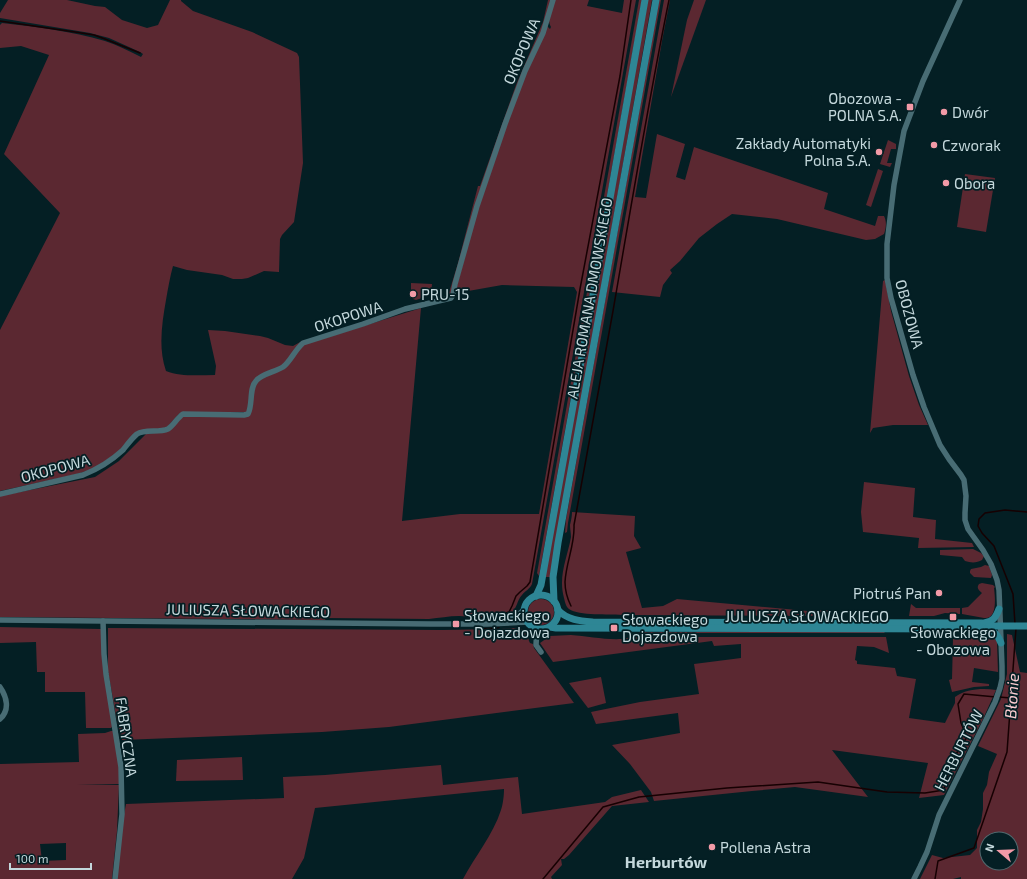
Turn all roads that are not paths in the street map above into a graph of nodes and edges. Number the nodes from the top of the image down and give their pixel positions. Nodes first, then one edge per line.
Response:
1 (554, 0) edge
2 (645, 0) edge
3 (656, 0) edge
4 (960, 0) edge
5 (0, 494) edge
6 (536, 596) junction
7 (554, 601) junction
8 (999, 609) junction
9 (524, 610) junction
10 (558, 610) junction
11 (0, 620) edge
12 (103, 621) junction
13 (528, 622) junction
14 (496, 624) junction
15 (981, 626) junction
16 (1001, 626) junction
17 (1027, 626) edge
18 (550, 627) junction
19 (536, 628) junction
20 (1002, 643) junction
21 (541, 652) dead end
22 (0, 687) edge
23 (0, 719) edge
24 (115, 879) edge
25 (914, 879) edge

1 - 5 street, OKOPOWA
2 - 6 main road, ALEJA ROMANA DMOWSKIEGO
3 - 7 main road, ALEJA ROMANA DMOWSKIEGO
4 - 8 street, OBOZOWA
6 - 7 main road
6 - 9 main road
7 - 10 main road
8 - 15 main road
8 - 16 street, OBOZOWA
9 - 13 main road
9 - 14 street, JULIUSZA SŁOWACKIEGO
10 - 15 main road, JULIUSZA SŁOWACKIEGO
10 - 18 main road
11 - 12 street, JULIUSZA SŁOWACKIEGO
12 - 14 street, JULIUSZA SŁOWACKIEGO
12 - 24 street, FABRYCZNA
13 - 14 street, JULIUSZA SŁOWACKIEGO
13 - 19 main road
15 - 16 main road, JULIUSZA SŁOWACKIEGO
15 - 18 main road, JULIUSZA SŁOWACKIEGO
15 - 20 main road
16 - 17 main road, JULIUSZA SŁOWACKIEGO
16 - 20 street, HERBURTÓW
18 - 19 main road
19 - 21 street
20 - 25 street, HERBURTÓW
22 - 23 street

